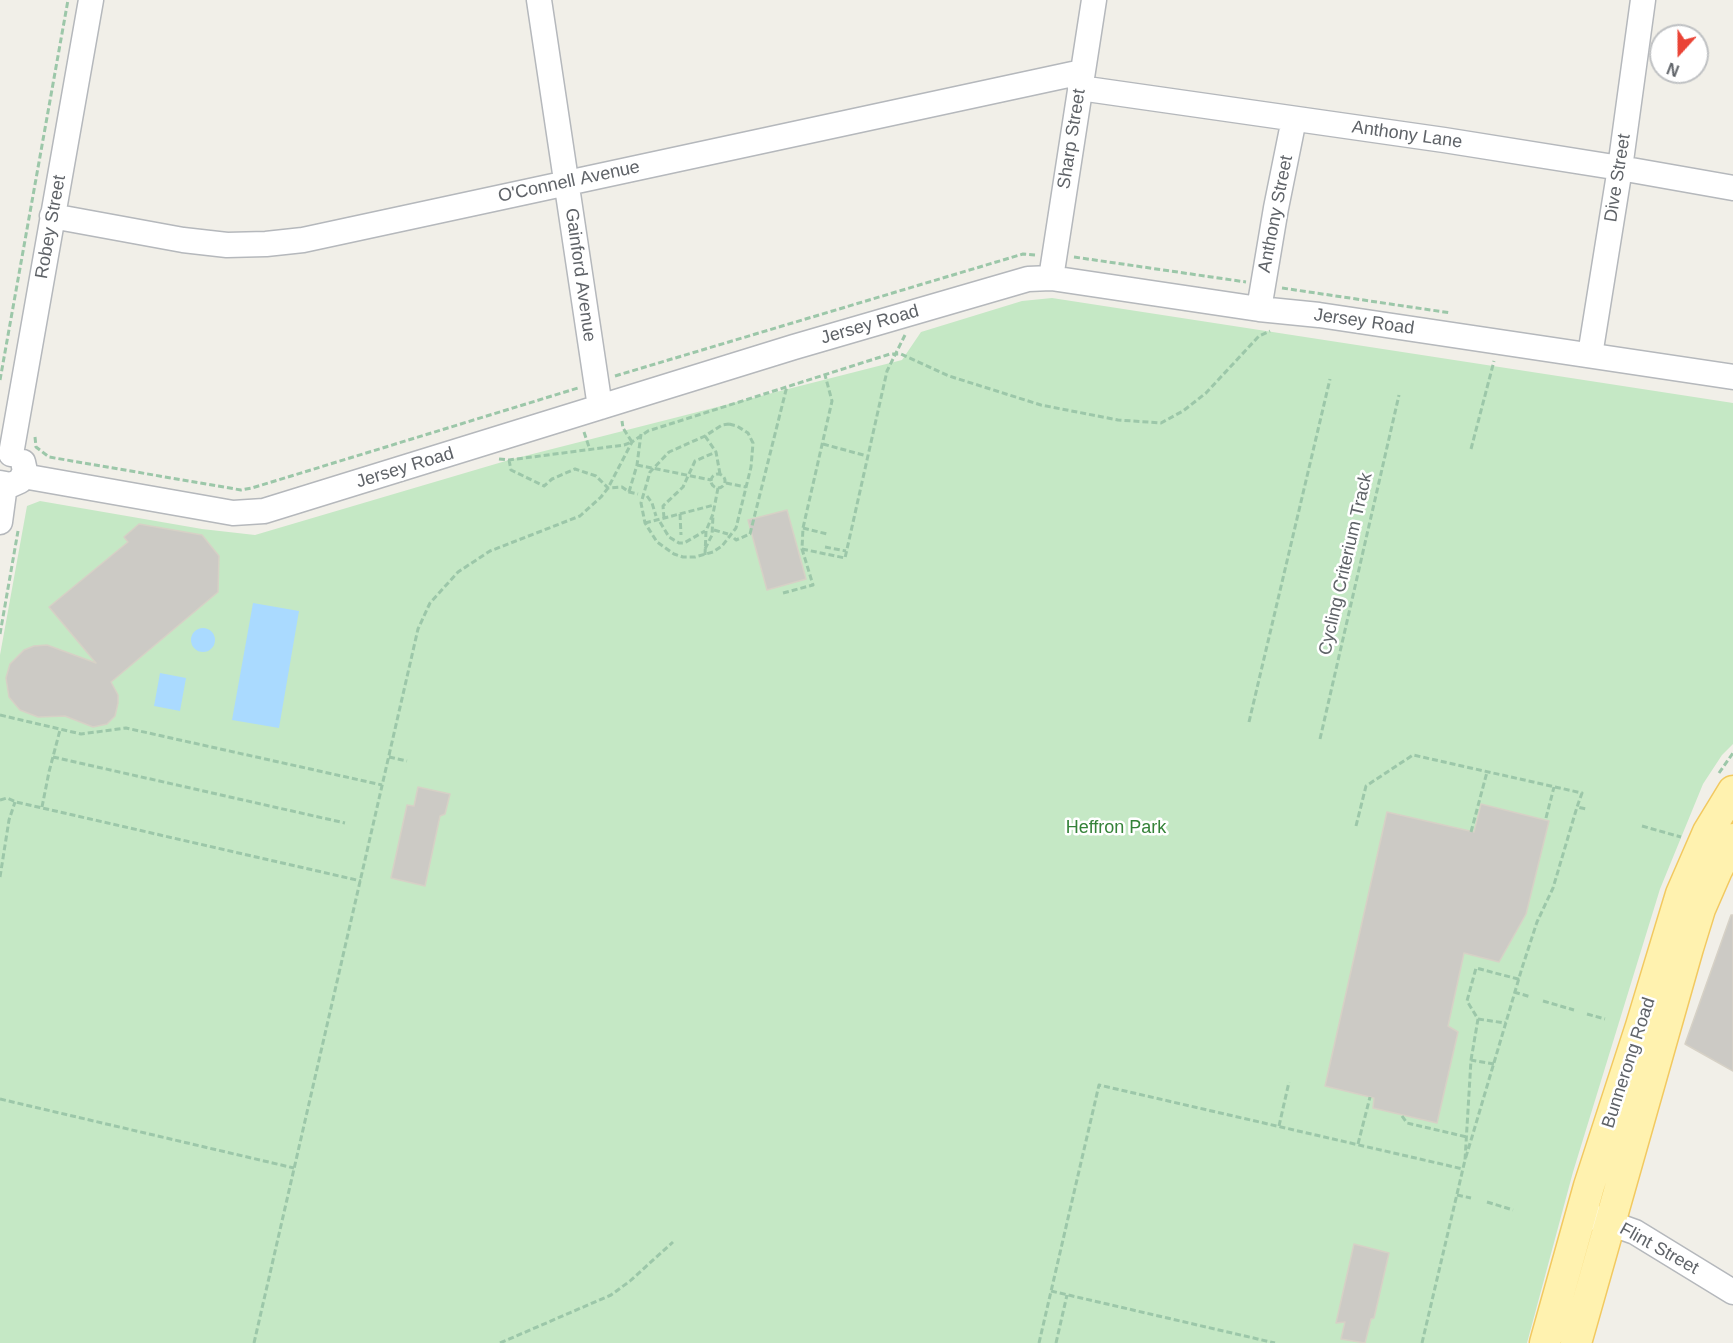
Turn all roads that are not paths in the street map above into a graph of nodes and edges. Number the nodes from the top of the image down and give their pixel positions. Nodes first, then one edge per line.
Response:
1 (91, 0) edge
2 (539, 0) edge
3 (1094, 0) edge
4 (1643, 0) edge
5 (1081, 80) junction
6 (1294, 119) junction
7 (1620, 168) junction
8 (567, 183) junction
9 (1733, 189) edge
10 (52, 216) junction
11 (1052, 267) junction
12 (1259, 309) junction
13 (1590, 355) junction
14 (1733, 377) edge
15 (609, 404) junction
16 (5, 455) edge
17 (10, 481) edge
18 (9, 526) edge
19 (1725, 783) edge
20 (1733, 839) edge
21 (1581, 1214) junction
22 (1610, 1222) junction
23 (1733, 1292) edge
24 (1545, 1343) edge
25 (1576, 1343) edge

1 - 10 street, Robey Street
2 - 8 street, Gainford Avenue
3 - 5 street, Sharp Street
4 - 7 street, Dive Street
5 - 6 street, Anthony Lane
5 - 8 street, O'Connell Avenue
5 - 11 street, Sharp Street
6 - 7 street, Anthony Lane
6 - 12 street, Anthony Street
7 - 9 street, Anthony Lane
7 - 13 street, Dive Street
8 - 10 street, O'Connell Avenue
8 - 15 street, Gainford Avenue
10 - 16 street, Robey Street
11 - 12 street, Jersey Road
11 - 15 street, Jersey Road
12 - 13 street, Jersey Road
13 - 14 street, Jersey Road
15 - 17 street, Jersey Road
16 - 17 street
17 - 18 street
19 - 21 main road, Bunnerong Road
20 - 22 main road, Bunnerong Road
21 - 22 street, Flint Street
21 - 24 main road, Bunnerong Road
22 - 23 street, Flint Street
22 - 25 main road, Bunnerong Road

